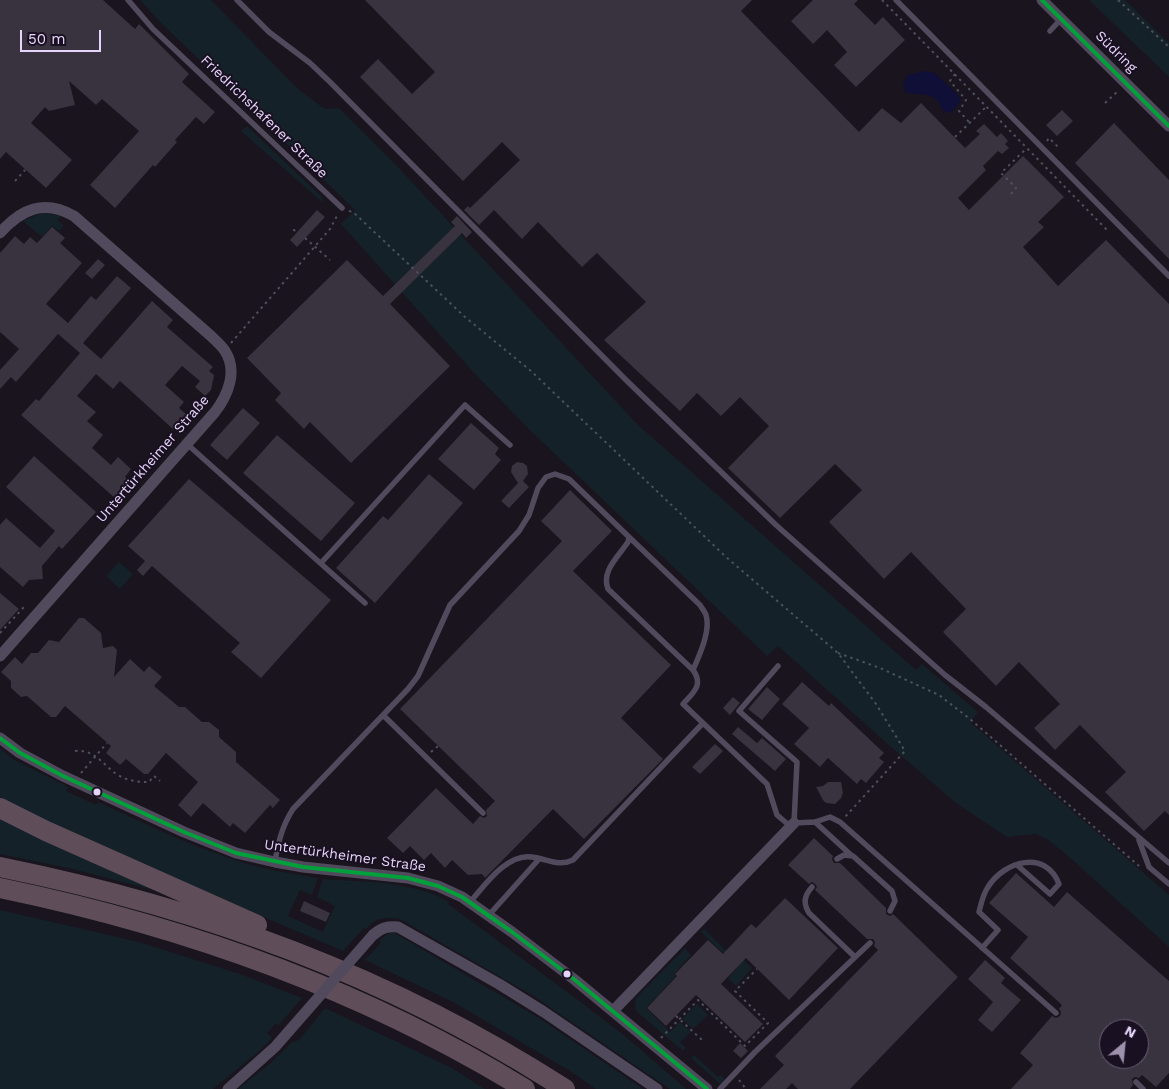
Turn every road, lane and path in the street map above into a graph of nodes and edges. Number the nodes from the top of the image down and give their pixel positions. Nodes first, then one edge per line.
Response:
1 (128, 0) edge
2 (237, 0) edge
3 (882, 0) edge
4 (896, 0) edge
5 (1042, 0) edge
6 (1118, 0) edge
7 (1062, 19) junction
8 (1050, 31) dead end
9 (1169, 47) edge
10 (1130, 58) dead end
11 (1120, 68) dead end
12 (955, 74) junction
13 (1117, 92) dead end
14 (995, 100) junction
15 (1105, 103) dead end
16 (987, 106) junction
17 (970, 123) junction
18 (1169, 126) edge
19 (955, 137) dead end
20 (1038, 144) junction
21 (1027, 147) junction
22 (1059, 148) dead end
23 (25, 170) dead end
24 (15, 181) dead end
25 (1010, 194) dead end
26 (342, 208) dead end
27 (354, 212) dead end
28 (330, 229) dead end
29 (293, 230) dead end
30 (1106, 230) dead end
31 (298, 231) dead end
32 (0, 233) edge
33 (305, 238) dead end
34 (315, 247) junction
35 (330, 260) dead end
36 (1169, 276) edge
37 (225, 351) junction
38 (187, 444) junction
39 (510, 445) dead end
40 (629, 537) junction
41 (321, 563) junction
42 (365, 602) dead end
43 (24, 607) dead end
44 (0, 633) edge
45 (838, 653) junction
46 (0, 656) edge
47 (778, 666) dead end
48 (693, 670) junction
49 (384, 716) junction
50 (703, 723) junction
51 (0, 738) edge
52 (107, 743) dead end
53 (75, 751) dead end
54 (96, 756) junction
55 (80, 775) dead end
56 (160, 781) dead end
57 (0, 808) edge
58 (483, 813) dead end
59 (815, 822) junction
60 (840, 822) junction
61 (792, 824) junction
62 (1138, 838) junction
63 (853, 856) junction
64 (539, 859) junction
65 (836, 859) dead end
66 (275, 862) junction
67 (1169, 863) edge
68 (1017, 865) junction
69 (0, 867) edge
70 (1140, 867) dead end
71 (1169, 884) edge
72 (812, 886) dead end
73 (0, 888) edge
74 (470, 902) junction
75 (890, 911) dead end
76 (488, 915) junction
77 (870, 942) dead end
78 (982, 948) junction
79 (855, 957) junction
80 (314, 959) junction
81 (757, 969) dead end
82 (613, 1011) junction
83 (1056, 1013) dead end
84 (676, 1016) dead end
85 (680, 1019) junction
86 (664, 1035) dead end
87 (702, 1040) dead end
88 (735, 1074) junction
89 (1136, 1082) dead end
90 (228, 1089) edge
91 (525, 1089) edge
92 (565, 1089) edge
93 (658, 1089) edge
94 (707, 1089) edge
95 (720, 1089) edge
96 (746, 1089) edge
97 (1143, 1089) edge

1 - 26 lane, Friedrichshafener Straße
2 - 62 lane
3 - 12 path
4 - 14 lane
5 - 7 street, Südring
6 - 9 path
7 - 8 lane
7 - 18 street, Südring
10 - 11 path
12 - 16 path
12 - 17 path
13 - 15 path
14 - 16 path
14 - 20 lane
16 - 17 path
16 - 21 path
17 - 19 path
20 - 21 path
20 - 22 path
20 - 36 lane
21 - 25 path
21 - 30 path
23 - 24 path
27 - 45 path
28 - 34 path
29 - 31 path
32 - 37 street
33 - 34 path
34 - 35 path
34 - 37 path
37 - 38 street, Untertürkheimer Straße
38 - 41 lane
38 - 46 street, Untertürkheimer Straße
39 - 41 lane
40 - 48 lane
40 - 48 lane
40 - 49 lane
41 - 42 lane
43 - 44 path
45 - 60 path
45 - 70 path
47 - 61 lane
48 - 50 lane
49 - 58 lane
49 - 66 lane
50 - 61 lane
50 - 64 lane
51 - 66 street, Untertürkheimer Straße
52 - 54 path
53 - 54 path
54 - 55 path
54 - 56 path
57 - 80 highway
59 - 60 lane
59 - 61 lane
59 - 63 lane
60 - 78 lane
61 - 82 street
62 - 67 lane
62 - 71 lane
63 - 65 lane
63 - 75 lane
64 - 74 lane
64 - 76 lane
66 - 74 street, Untertürkheimer Straße
68 - 68 lane
68 - 78 lane
69 - 80 highway
72 - 79 lane
73 - 91 highway
74 - 76 street, Untertürkheimer Straße
76 - 82 street, Untertürkheimer Straße
77 - 79 lane
78 - 83 lane
79 - 88 lane
80 - 92 highway
81 - 85 path
82 - 94 street, Untertürkheimer Straße
84 - 85 path
85 - 86 path
85 - 87 path
88 - 95 lane
88 - 96 path
89 - 97 lane
90 - 93 street, bridge

